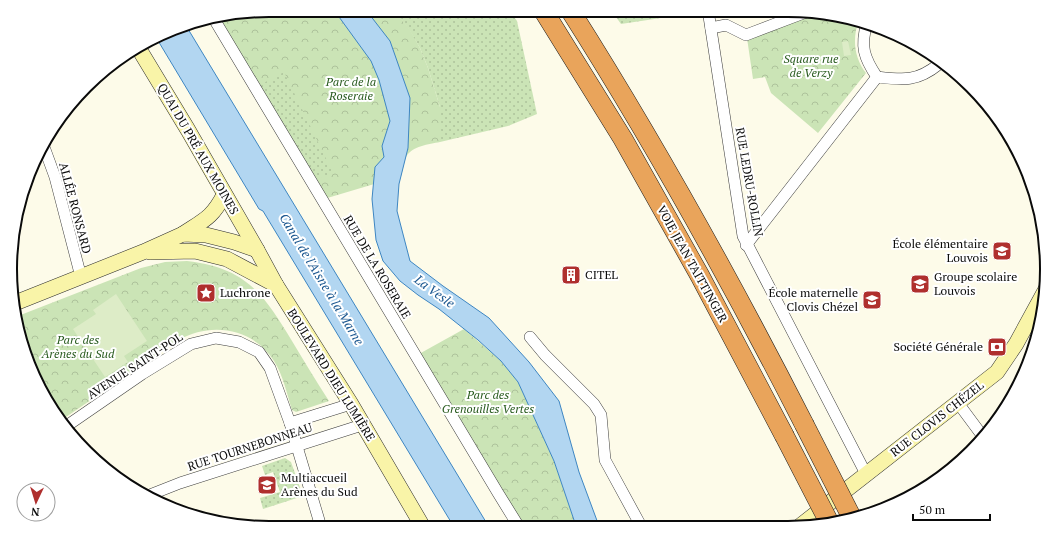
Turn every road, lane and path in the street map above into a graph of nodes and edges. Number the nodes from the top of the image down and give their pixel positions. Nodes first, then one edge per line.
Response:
1 (547, 17) edge
2 (574, 17) edge
3 (709, 17) edge
4 (793, 17) edge
5 (216, 23) edge
6 (711, 28) junction
7 (865, 29) edge
8 (141, 52) edge
9 (937, 66) edge
10 (876, 77) junction
11 (46, 152) edge
12 (224, 195) junction
13 (183, 234) junction
14 (746, 245) junction
15 (257, 250) junction
16 (143, 252) junction
17 (81, 276) junction
18 (276, 285) junction
19 (19, 301) edge
20 (1038, 305) edge
21 (530, 337) dead end
22 (958, 403) junction
23 (350, 404) junction
24 (70, 423) edge
25 (290, 424) junction
26 (362, 425) junction
27 (980, 432) edge
28 (296, 446) junction
29 (866, 474) junction
30 (154, 493) edge
31 (407, 500) junction
32 (849, 513) edge
33 (827, 518) edge
34 (808, 520) edge
35 (319, 521) edge
36 (415, 521) edge
37 (419, 521) edge
38 (425, 521) edge
39 (515, 521) edge
40 (638, 521) edge

1 - 33 highway, VOIE JEAN TAITTINGER, bridge
2 - 32 highway, VOIE JEAN TAITTINGER, bridge
3 - 6 street, RUE LEDRU-ROLLIN
4 - 6 street
5 - 39 street, RUE DE LA ROSERAIE
6 - 14 street, RUE LEDRU-ROLLIN
7 - 10 street
8 - 12 main road, QUAI DU PRÉ AUX MOINES
9 - 10 street
10 - 14 street
11 - 17 street, ALLÉE RONSARD
12 - 13 main road
12 - 15 main road, QUAI DU PRÉ AUX MOINES
13 - 15 main road
13 - 16 main road
14 - 29 street, RUE LEDRU-ROLLIN
15 - 18 main road, BOULEVARD DIEU LUMIÈRE
16 - 17 main road
16 - 18 main road
17 - 19 main road
18 - 23 main road, BOULEVARD DIEU LUMIÈRE
20 - 22 main road, RUE CLOVIS CHÉZEL
21 - 40 street
22 - 27 street
22 - 29 main road, RUE CLOVIS CHÉZEL
23 - 25 street, RUE TOURNEBONNEAU
23 - 26 main road, BOULEVARD DIEU LUMIÈRE
24 - 25 street, AVENUE SAINT-POL
25 - 28 street, AVENUE SAINT-POL
26 - 28 street, RUE TOURNEBONNEAU
26 - 31 main road, BOULEVARD DIEU LUMIÈRE
28 - 30 street, RUE TOURNEBONNEAU
28 - 35 street, AVENUE SAINT-POL
29 - 34 main road, RUE CLOVIS CHÉZEL
31 - 36 main road, BOULEVARD DIEU LUMIÈRE
31 - 37 main road, BOULEVARD DIEU LUMIÈRE
31 - 38 main road, BOULEVARD DIEU LUMIÈRE

